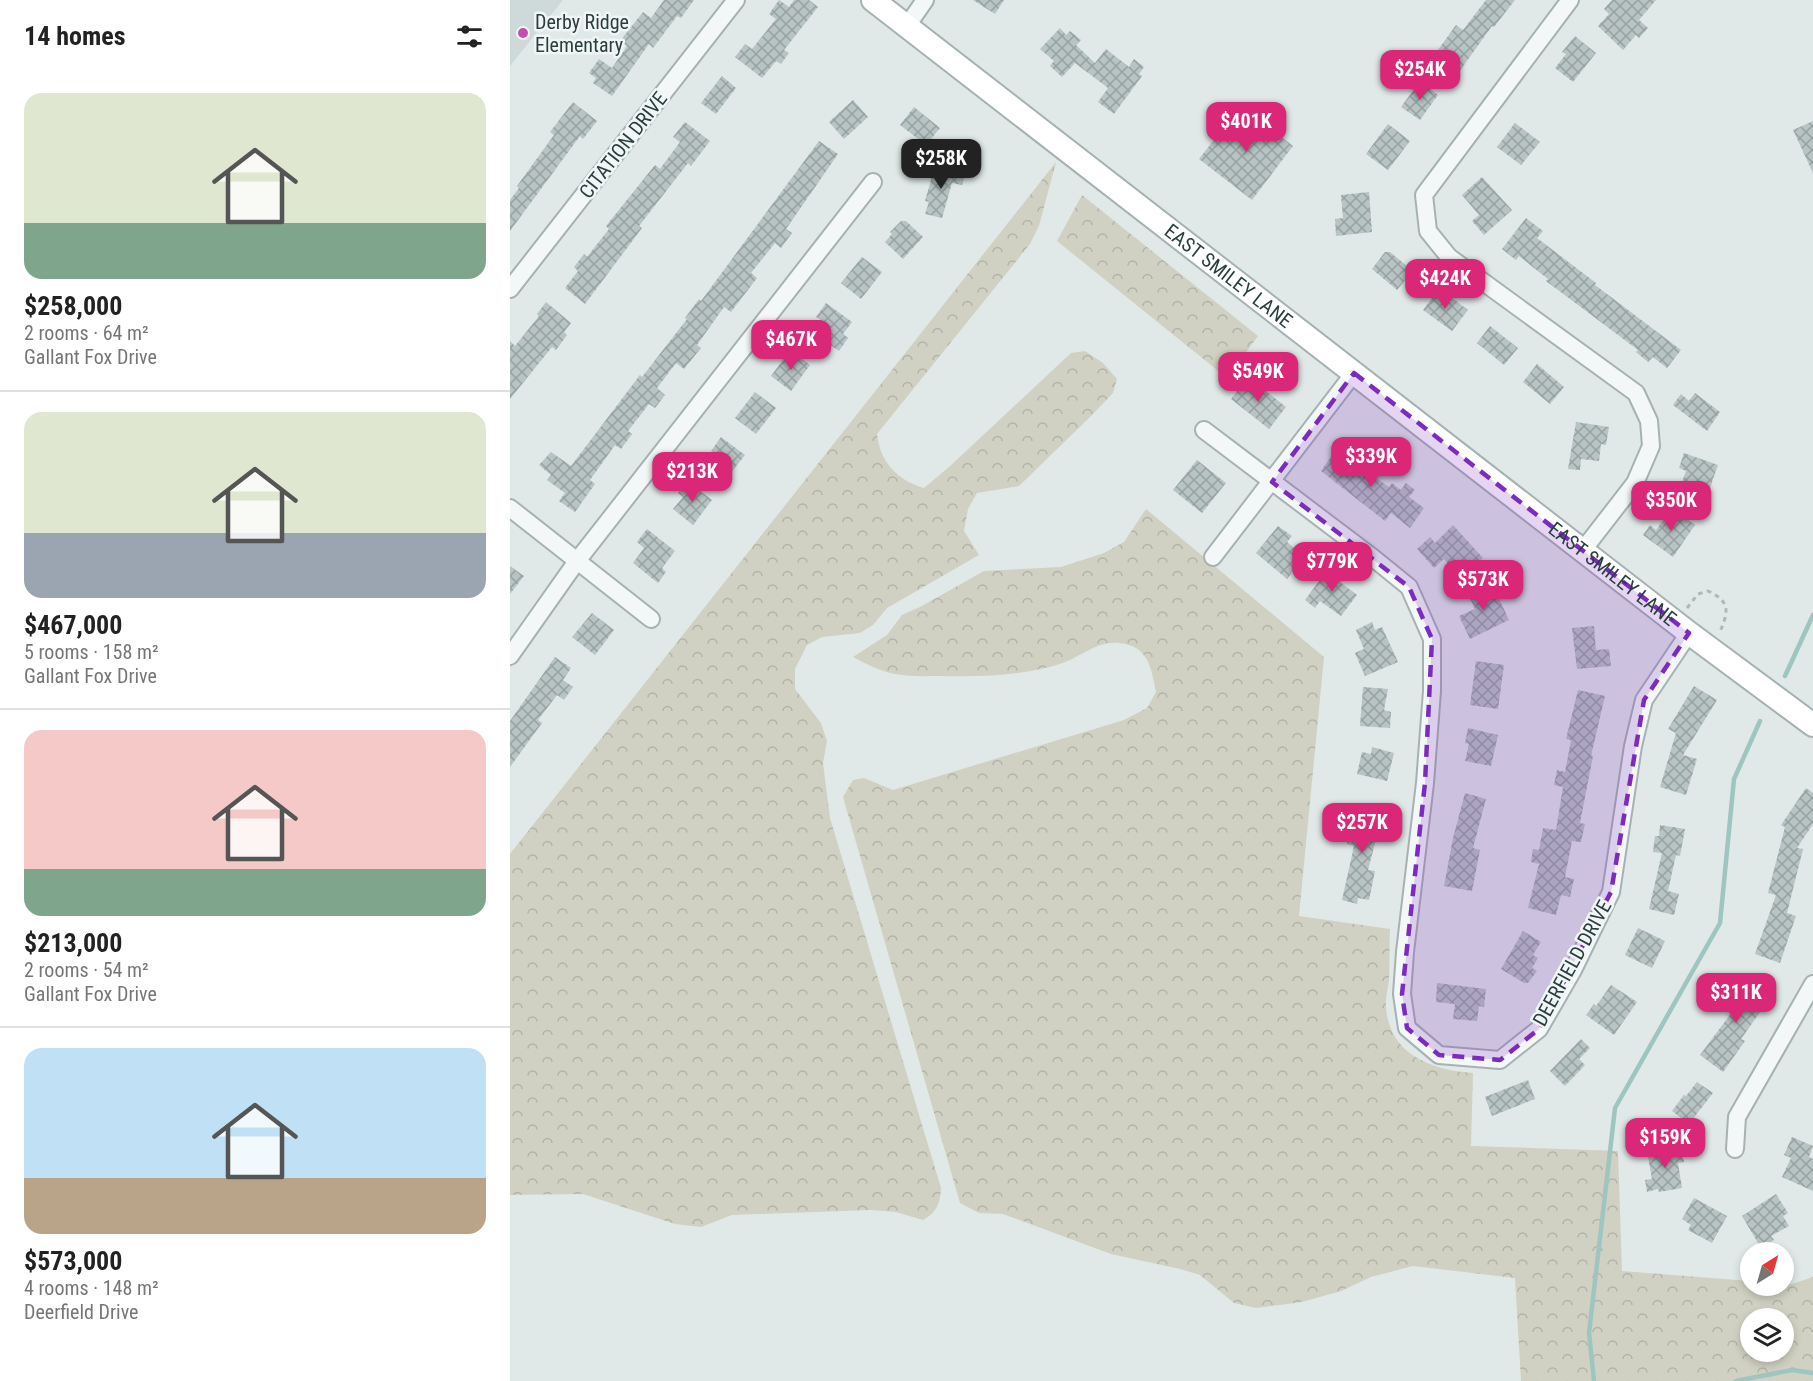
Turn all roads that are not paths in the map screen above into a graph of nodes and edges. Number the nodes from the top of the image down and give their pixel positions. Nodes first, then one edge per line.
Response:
1 (736, 0) edge
2 (873, 0) edge
3 (925, 0) edge
4 (1570, 0) edge
5 (907, 26) junction
6 (873, 182) dead end
7 (510, 290) edge
8 (1354, 373) junction
9 (1204, 430) dead end
10 (1272, 482) junction
11 (510, 508) edge
12 (1583, 550) junction
13 (1214, 557) dead end
14 (577, 561) junction
15 (651, 619) dead end
16 (1689, 633) junction
17 (510, 656) edge
18 (1813, 725) edge
19 (1813, 984) edge
20 (1808, 1008) edge
21 (1735, 1149) dead end

1 - 7 street, CITATION DRIVE
2 - 5 street, EAST SMILEY LANE
3 - 5 street
4 - 12 street
5 - 8 street, EAST SMILEY LANE
6 - 14 street
8 - 10 street
8 - 12 street, EAST SMILEY LANE
9 - 10 street, DEERFIELD DRIVE
10 - 13 street
10 - 16 street, DEERFIELD DRIVE
11 - 14 street
12 - 16 street, EAST SMILEY LANE
14 - 15 street
14 - 17 street
16 - 18 street, EAST SMILEY LANE
19 - 20 street
20 - 21 street

